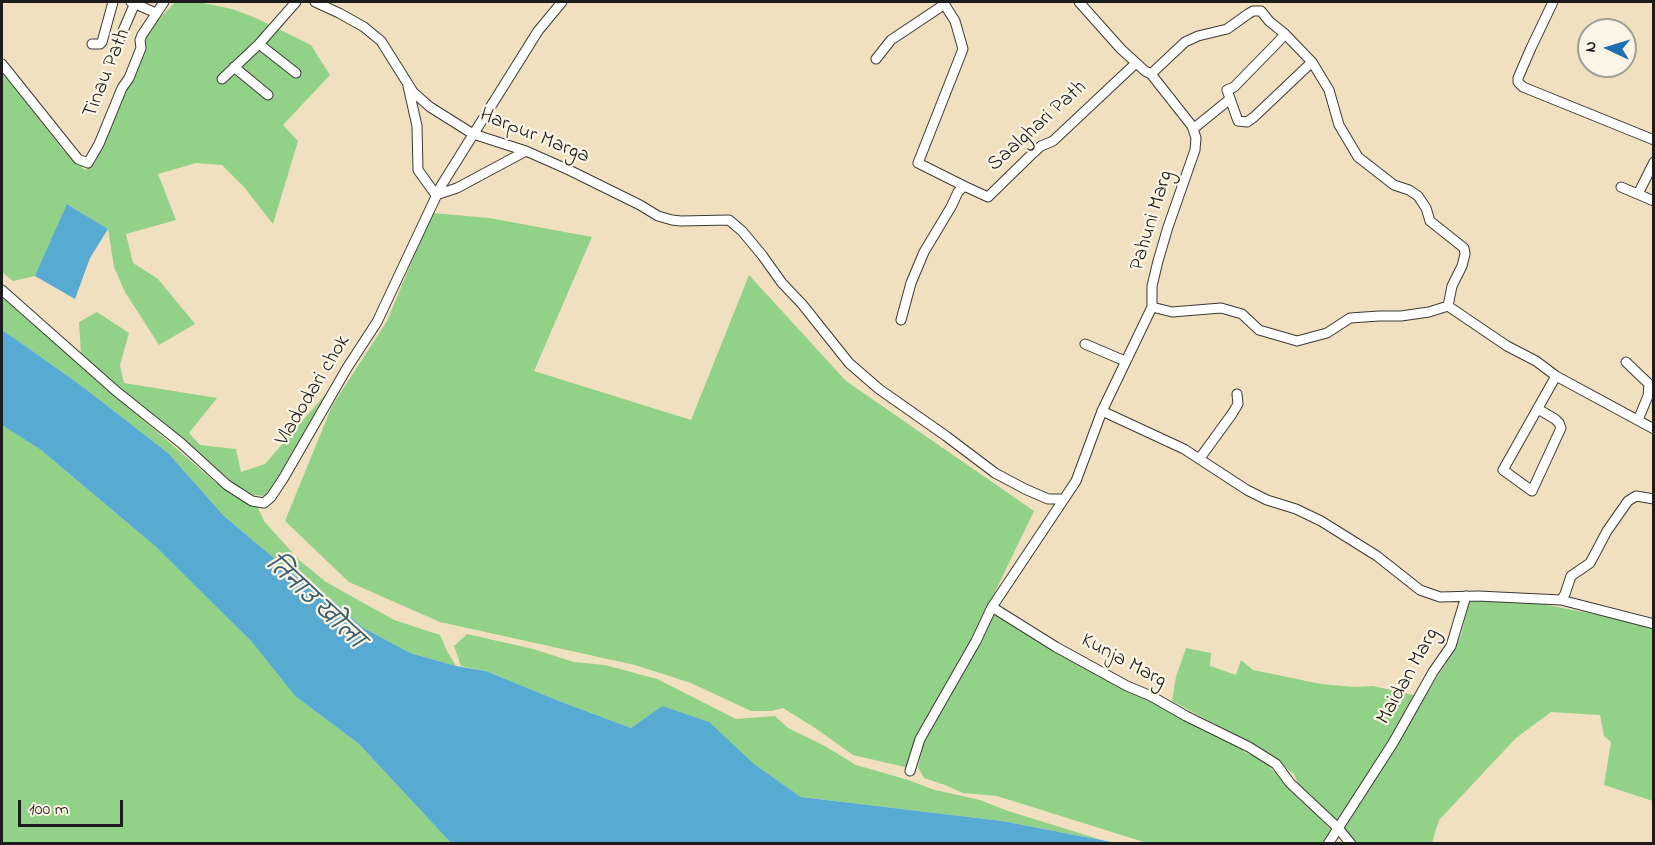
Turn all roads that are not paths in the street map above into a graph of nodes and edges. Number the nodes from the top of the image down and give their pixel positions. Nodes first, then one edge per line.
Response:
1 (113, 2) edge
2 (164, 2) edge
3 (296, 2) edge
4 (315, 2) edge
5 (562, 2) edge
6 (1093, 2) edge
7 (1553, 2) edge
8 (138, 3) edge
9 (944, 3) edge
10 (1083, 5) edge
11 (156, 12) junction
12 (1285, 34) junction
13 (119, 40) dead end
14 (92, 44) dead end
15 (259, 45) junction
16 (876, 59) dead end
17 (1312, 62) junction
18 (1136, 63) junction
19 (2, 64) edge
20 (234, 67) junction
21 (296, 73) dead end
22 (1151, 74) junction
23 (222, 79) dead end
24 (407, 82) junction
25 (268, 95) dead end
26 (1230, 99) junction
27 (1193, 129) junction
28 (473, 134) junction
29 (1653, 140) edge
30 (526, 151) junction
31 (1653, 162) edge
32 (964, 186) junction
33 (1621, 187) dead end
34 (436, 195) junction
35 (1638, 195) junction
36 (1653, 201) edge
37 (2, 290) edge
38 (1448, 306) junction
39 (1152, 307) junction
40 (901, 320) dead end
41 (1085, 344) dead end
42 (1125, 361) junction
43 (1626, 362) dead end
44 (1556, 376) junction
45 (1237, 394) dead end
46 (1538, 409) junction
47 (1102, 411) junction
48 (1638, 420) junction
49 (1653, 429) edge
50 (1200, 458) junction
51 (1065, 499) junction
52 (1653, 499) edge
53 (1466, 596) junction
54 (1561, 600) junction
55 (992, 607) junction
56 (1653, 624) edge
57 (910, 771) dead end
58 (1338, 828) junction
59 (1328, 843) edge
60 (1351, 843) edge

1 - 14 street, Tinau Path
2 - 11 street, Tinau Path
3 - 15 street
4 - 24 street, Harpur Marga
5 - 28 street, Vladodari chok
6 - 10 street
7 - 29 street
8 - 11 street
8 - 13 street
9 - 16 street
9 - 32 street
10 - 18 street
11 - 19 street, Tinau Path
12 - 17 street
12 - 22 street
12 - 26 street
15 - 20 street
15 - 21 street
17 - 26 street
17 - 38 street
18 - 22 street
18 - 32 street, Saalghari Path
20 - 23 street
20 - 25 street
22 - 27 street
24 - 28 street, Harpur Marga
24 - 34 street
26 - 27 street
27 - 39 street, Pahuni Marg
28 - 30 street, Harpur Marga
28 - 34 street, Vladodari chok
30 - 34 street
30 - 51 street, Harpur Marga
31 - 35 street
32 - 40 street
33 - 35 street
34 - 37 street, Vladodari chok
35 - 36 street
38 - 39 street
38 - 44 street
39 - 42 street
41 - 42 street
42 - 47 street
43 - 48 street
44 - 46 street
44 - 48 street
45 - 50 street
46 - 46 street
47 - 50 street
47 - 51 street
48 - 49 street
50 - 53 street
51 - 55 street
52 - 54 street
53 - 54 street
53 - 58 street, Maidan Marg
54 - 56 street
55 - 57 street
55 - 58 street, Kunja Marg
58 - 59 street
58 - 60 street

